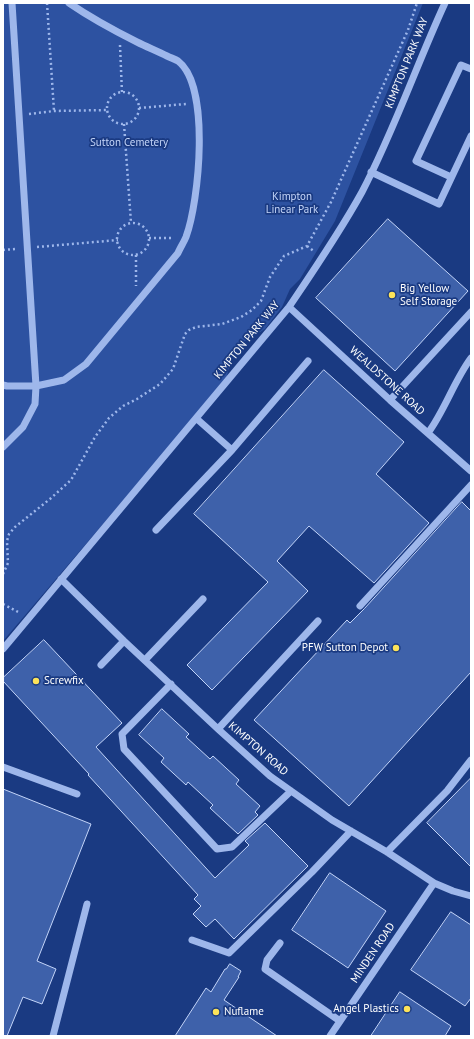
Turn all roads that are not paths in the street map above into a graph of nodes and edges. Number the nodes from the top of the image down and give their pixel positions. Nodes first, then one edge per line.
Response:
1 (12, 3) edge
2 (69, 3) edge
3 (444, 3) edge
4 (471, 69) edge
5 (471, 136) edge
6 (371, 172) junction
7 (452, 177) junction
8 (289, 307) junction
9 (471, 312) edge
10 (471, 358) edge
11 (308, 361) dead end
12 (3, 385) edge
13 (36, 386) junction
14 (390, 400) junction
15 (197, 418) junction
16 (428, 433) junction
17 (3, 448) edge
18 (232, 450) junction
19 (471, 471) edge
20 (471, 485) edge
21 (156, 530) dead end
22 (61, 579) junction
23 (203, 599) dead end
24 (360, 606) dead end
25 (318, 621) dead end
26 (124, 641) junction
27 (3, 649) edge
28 (145, 660) junction
29 (101, 664) dead end
30 (171, 684) junction
31 (218, 729) junction
32 (471, 760) edge
33 (3, 767) edge
34 (291, 791) junction
35 (77, 794) dead end
36 (351, 831) junction
37 (387, 852) junction
38 (434, 883) junction
39 (471, 896) edge
40 (87, 904) dead end
41 (192, 940) dead end
42 (280, 943) dead end
43 (340, 1021) junction
44 (53, 1036) edge
45 (330, 1036) edge

1 - 13 street
2 - 13 street
3 - 6 street, KIMPTON PARK WAY
4 - 7 street
5 - 7 street
6 - 7 street
6 - 8 street, KIMPTON PARK WAY
8 - 14 street, WEALDSTONE ROAD
8 - 15 street, KIMPTON PARK WAY
9 - 14 street
10 - 16 street
11 - 18 street
12 - 13 street
13 - 17 street
14 - 16 street, WEALDSTONE ROAD
15 - 18 street
15 - 22 street, KIMPTON PARK WAY
16 - 19 street, WEALDSTONE ROAD
18 - 21 street
20 - 24 street
22 - 26 street, KIMPTON ROAD
22 - 27 street, KIMPTON PARK WAY
23 - 28 street
25 - 31 street
26 - 28 street, KIMPTON ROAD
26 - 29 street
28 - 30 street, KIMPTON ROAD
30 - 31 street, KIMPTON ROAD
30 - 34 street
31 - 34 street, KIMPTON ROAD
32 - 37 street
33 - 35 street
34 - 36 street, KIMPTON ROAD
36 - 37 street, KIMPTON ROAD
36 - 41 street
37 - 38 street, KIMPTON ROAD
38 - 39 street, KIMPTON ROAD
38 - 43 street, MINDEN ROAD
40 - 44 street
42 - 43 street
43 - 45 street, MINDEN ROAD

